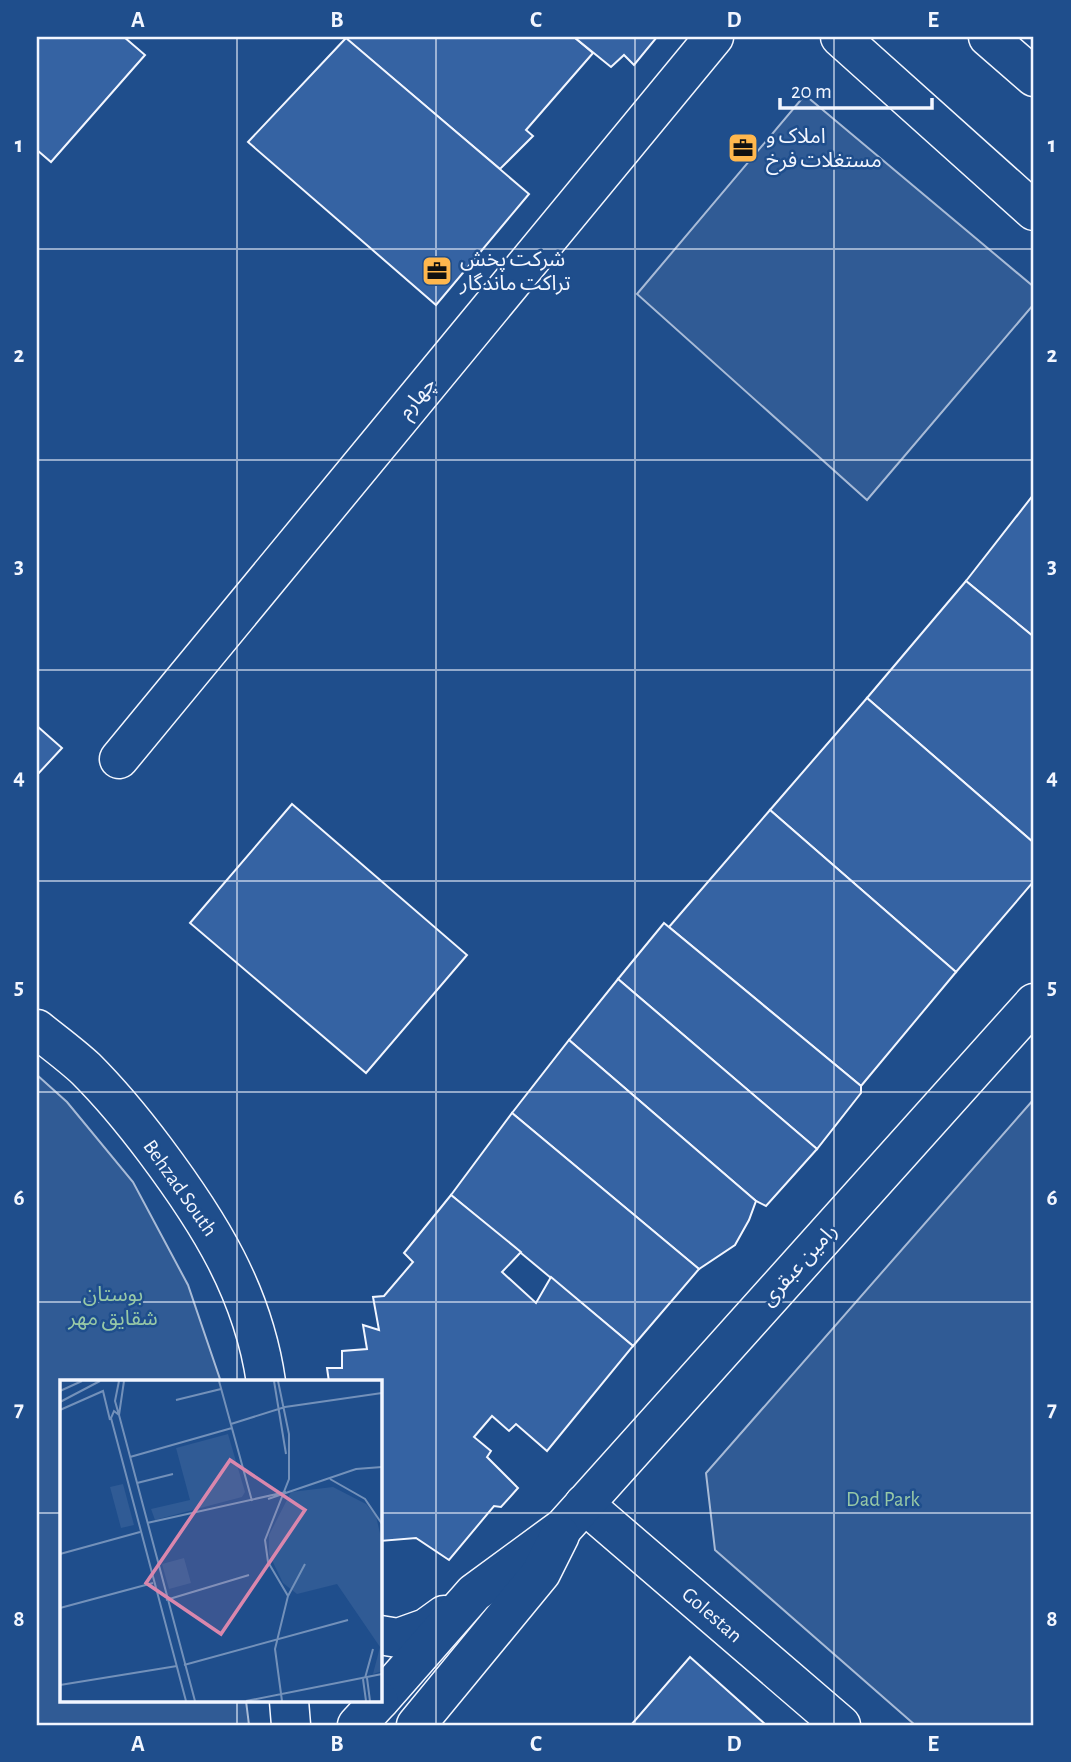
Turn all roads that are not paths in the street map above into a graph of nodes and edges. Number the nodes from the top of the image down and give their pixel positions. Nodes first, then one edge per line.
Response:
1 (714, 37) edge
2 (840, 37) edge
3 (1034, 211) edge
4 (119, 759) dead end
5 (1034, 1003) edge
6 (37, 1029) edge
7 (266, 1380) edge
8 (574, 1516) junction
9 (474, 1593) junction
10 (382, 1635) edge
11 (382, 1697) edge
12 (289, 1702) edge
13 (377, 1702) edge
14 (291, 1725) edge
15 (357, 1725) edge
16 (416, 1725) edge
17 (841, 1725) edge

1 - 4 street, چهارم
2 - 3 street
5 - 8 street, رامین عبقری
6 - 7 street, Behzad South
8 - 9 street, رامین عبقری
8 - 16 street, رامین عبقری
8 - 17 street, Golestan
9 - 10 street
9 - 11 street, رامین عبقری
12 - 14 street
13 - 15 street, رامین عبقری

